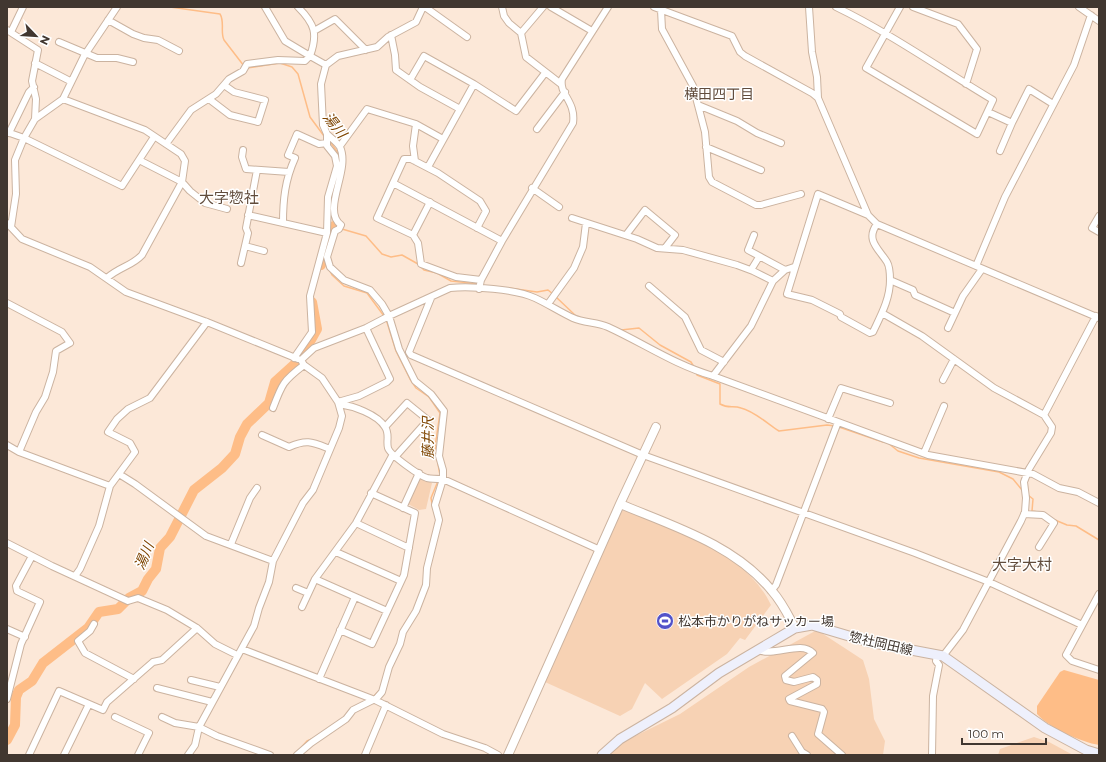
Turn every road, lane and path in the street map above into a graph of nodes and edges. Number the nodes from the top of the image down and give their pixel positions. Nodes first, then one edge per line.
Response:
1 (23, 7) edge
2 (117, 7) edge
3 (265, 7) edge
4 (298, 7) edge
5 (424, 7) edge
6 (502, 7) edge
7 (543, 7) edge
8 (551, 7) edge
9 (608, 7) edge
10 (809, 7) edge
11 (836, 7) edge
12 (900, 7) edge
13 (913, 7) edge
14 (1079, 7) edge
15 (658, 8) edge
16 (1091, 15) junction
17 (108, 20) junction
18 (1099, 20) edge
19 (8, 31) edge
20 (314, 31) junction
21 (592, 31) junction
22 (521, 33) junction
23 (886, 34) junction
24 (391, 35) junction
25 (467, 37) dead end
26 (59, 42) dead end
27 (366, 50) junction
28 (180, 51) dead end
29 (85, 54) junction
30 (310, 56) junction
31 (133, 62) dead end
32 (35, 64) junction
33 (326, 65) junction
34 (545, 73) junction
35 (410, 80) junction
36 (70, 81) junction
37 (474, 84) junction
38 (561, 84) junction
39 (966, 84) junction
40 (224, 85) junction
41 (34, 87) junction
42 (565, 92) junction
43 (818, 98) junction
44 (63, 99) junction
45 (209, 99) junction
46 (1053, 104) junction
47 (698, 105) junction
48 (460, 109) junction
49 (988, 112) junction
50 (35, 119) junction
51 (1012, 123) junction
52 (416, 124) junction
53 (537, 129) dead end
54 (8, 132) edge
55 (327, 134) junction
56 (154, 137) junction
57 (24, 138) junction
58 (444, 139) junction
59 (327, 143) junction
60 (781, 143) dead end
61 (166, 144) junction
62 (340, 146) junction
63 (706, 146) junction
64 (243, 150) dead end
65 (1000, 151) dead end
66 (139, 160) junction
67 (415, 161) junction
68 (428, 167) junction
69 (257, 170) junction
70 (761, 170) dead end
71 (289, 172) junction
72 (182, 182) junction
73 (393, 183) junction
74 (532, 188) junction
75 (801, 194) dead end
76 (430, 202) junction
77 (559, 206) dead end
78 (227, 209) dead end
79 (248, 215) junction
80 (868, 215) junction
81 (1099, 216) edge
82 (572, 218) dead end
83 (283, 223) junction
84 (586, 223) junction
85 (877, 224) junction
86 (9, 225) edge
87 (477, 228) junction
88 (1099, 232) edge
89 (328, 233) junction
90 (413, 235) junction
91 (754, 235) dead end
92 (626, 236) junction
93 (502, 241) junction
94 (245, 246) junction
95 (665, 248) junction
96 (264, 251) dead end
97 (758, 257) junction
98 (241, 263) dead end
99 (976, 266) junction
100 (794, 267) junction
101 (982, 269) junction
102 (751, 270) junction
103 (785, 270) junction
104 (107, 278) junction
105 (481, 280) junction
106 (890, 280) junction
107 (773, 281) junction
108 (650, 286) dead end
109 (479, 289) junction
110 (431, 298) junction
111 (7, 303) edge
112 (548, 304) junction
113 (882, 313) junction
114 (955, 313) junction
115 (389, 316) junction
116 (1098, 317) edge
117 (207, 322) junction
118 (366, 328) junction
119 (948, 328) dead end
120 (294, 358) junction
121 (954, 359) junction
122 (724, 362) junction
123 (302, 363) junction
124 (713, 376) junction
125 (943, 380) dead end
126 (338, 403) junction
127 (890, 403) dead end
128 (944, 406) dead end
129 (273, 408) dead end
130 (1044, 416) junction
131 (828, 419) junction
132 (838, 422) junction
133 (385, 427) junction
134 (656, 427) dead end
135 (262, 435) dead end
136 (7, 445) edge
137 (330, 449) junction
138 (19, 452) junction
139 (924, 453) junction
140 (643, 455) junction
141 (394, 456) junction
142 (419, 473) junction
143 (1028, 473) junction
144 (119, 474) junction
145 (440, 479) junction
146 (110, 486) junction
147 (257, 488) dead end
148 (371, 493) junction
149 (620, 504) junction
150 (1099, 504) edge
151 (403, 508) junction
152 (804, 513) junction
153 (1024, 514) junction
154 (356, 524) junction
155 (7, 542) edge
156 (231, 544) junction
157 (1039, 547) dead end
158 (409, 548) junction
159 (600, 550) junction
160 (336, 552) junction
161 (32, 556) junction
162 (273, 561) junction
163 (75, 576) junction
164 (315, 579) junction
165 (401, 581) junction
166 (989, 582) junction
167 (296, 588) dead end
168 (772, 590) junction
169 (308, 593) junction
170 (1099, 594) edge
171 (355, 597) junction
172 (302, 607) dead end
173 (387, 611) junction
174 (94, 624) dead end
175 (1082, 625) junction
176 (197, 628) junction
177 (795, 628) junction
178 (7, 629) edge
179 (340, 630) junction
180 (25, 637) junction
181 (242, 649) junction
182 (758, 650) junction
183 (237, 655) junction
184 (940, 655) junction
185 (1099, 670) edge
186 (134, 679) junction
187 (319, 679) junction
188 (191, 680) dead end
189 (220, 687) junction
190 (157, 688) dead end
191 (7, 699) edge
192 (374, 700) junction
193 (212, 702) junction
194 (89, 704) junction
195 (386, 705) junction
196 (115, 717) dead end
197 (162, 717) dead end
198 (199, 727) junction
199 (792, 736) dead end
200 (1099, 754) edge
201 (29, 755) edge
202 (64, 755) edge
203 (138, 755) edge
204 (188, 755) edge
205 (270, 755) edge
206 (297, 755) edge
207 (365, 755) edge
208 (498, 755) edge
209 (508, 755) edge
210 (602, 755) edge
211 (807, 755) edge
212 (842, 755) edge
213 (932, 755) edge

1 - 19 street
2 - 17 street
3 - 30 street
4 - 20 street
5 - 24 street
5 - 25 street
6 - 22 street
7 - 22 street
8 - 21 street
9 - 21 street
10 - 43 street
11 - 23 street
12 - 23 street
13 - 39 street
14 - 16 street
15 - 43 street
15 - 47 street
16 - 18 street
16 - 46 street
17 - 28 street
17 - 29 street
19 - 32 street
20 - 27 street
20 - 30 street
21 - 38 street
22 - 34 street
23 - 39 street
23 - 49 street
24 - 27 street
24 - 35 street
26 - 29 street
27 - 33 street
29 - 31 street
29 - 36 street
30 - 33 street
30 - 40 street
32 - 36 street
32 - 41 street
33 - 55 street
34 - 37 street
34 - 38 street
35 - 37 street
35 - 48 street
36 - 44 street
37 - 48 street
38 - 42 street
39 - 49 street
40 - 45 street
40 - 45 street
41 - 50 street
41 - 54 street
42 - 53 street
42 - 74 street
43 - 80 street
44 - 50 street
44 - 56 street
45 - 61 street
46 - 51 street
46 - 99 street
47 - 60 street
47 - 63 street
48 - 58 street
49 - 51 street
50 - 57 street
51 - 65 street
52 - 58 street
52 - 62 street
52 - 67 street
54 - 57 street
55 - 59 street
55 - 62 street
56 - 61 street
56 - 66 street
57 - 66 street
57 - 86 street
58 - 68 street
59 - 71 street
59 - 89 street
61 - 72 street
62 - 115 street
63 - 70 street
63 - 75 street
64 - 69 street
66 - 72 street
67 - 68 street
67 - 73 street
68 - 87 street
69 - 71 street
69 - 79 street
71 - 83 street
72 - 78 street
72 - 104 street
73 - 76 street
73 - 90 street
74 - 77 street
74 - 93 street
76 - 87 street
76 - 90 street
79 - 83 street
79 - 94 street
80 - 85 street
80 - 100 street
81 - 88 street
82 - 84 street
83 - 89 street
84 - 92 street
84 - 112 street
85 - 99 street
85 - 106 street
86 - 104 street
87 - 93 street
89 - 120 street
90 - 105 street
91 - 97 street
92 - 95 street
92 - 95 street
93 - 105 street
94 - 96 street
94 - 98 street
95 - 102 street
97 - 102 street
97 - 103 street
99 - 101 street
100 - 103 street
100 - 113 street
101 - 114 street
101 - 116 street
102 - 107 street
103 - 107 street
104 - 117 street
105 - 109 street
106 - 113 street
106 - 114 street
107 - 122 street
108 - 122 street
109 - 110 street
109 - 112 street
110 - 115 street
110 - 140 street
111 - 138 street
112 - 124 street
113 - 121 street
114 - 119 street
115 - 118 street
115 - 145 street
116 - 130 street
117 - 120 street
117 - 144 street
118 - 123 street
118 - 126 street
120 - 123 street
121 - 125 street
121 - 130 street
122 - 124 street
123 - 126 street
123 - 129 street
124 - 131 street
126 - 133 street
126 - 137 street
127 - 131 street
128 - 139 street
130 - 143 street
131 - 132 street
132 - 139 street
132 - 152 street
133 - 141 street
133 - 141 street
134 - 140 street
135 - 137 street
136 - 138 street
137 - 162 street
138 - 146 street
139 - 143 street
140 - 149 street
140 - 152 street
141 - 142 street
141 - 148 street
142 - 145 street
142 - 151 street
143 - 150 street
143 - 153 street
144 - 146 street
144 - 156 street
145 - 159 street
145 - 192 street
146 - 163 street
147 - 156 street
148 - 151 street
148 - 154 street
149 - 159 street
149 - 168 street
151 - 158 street
152 - 166 street
152 - 168 street
153 - 157 street
153 - 166 street
154 - 158 street
154 - 160 street
155 - 161 street
156 - 162 street
158 - 165 street
159 - 209 street
160 - 164 street
160 - 165 street
161 - 163 street
161 - 180 street
162 - 181 street
163 - 176 street
164 - 169 street
164 - 171 street
165 - 173 street
166 - 175 street
166 - 184 street
167 - 169 street
168 - 177 street
169 - 172 street
170 - 175 street
171 - 173 street
171 - 179 street
173 - 179 street
174 - 186 street
175 - 185 street
176 - 183 street
176 - 186 street
177 - 182 main road, 惣社岡田線
177 - 184 main road, 惣社岡田線
178 - 180 street
179 - 187 street
180 - 191 street
181 - 183 street
181 - 187 street
182 - 210 main road, 惣社岡田線
182 - 212 street
183 - 189 street
184 - 200 main road, 惣社岡田線
184 - 213 street
186 - 194 street
187 - 192 street
188 - 189 street
189 - 193 street
190 - 193 street
192 - 195 street
192 - 206 street
193 - 198 street
194 - 201 street
194 - 202 street
195 - 207 street
195 - 208 street
196 - 203 street
197 - 198 street
198 - 204 street
198 - 205 street
199 - 211 street

